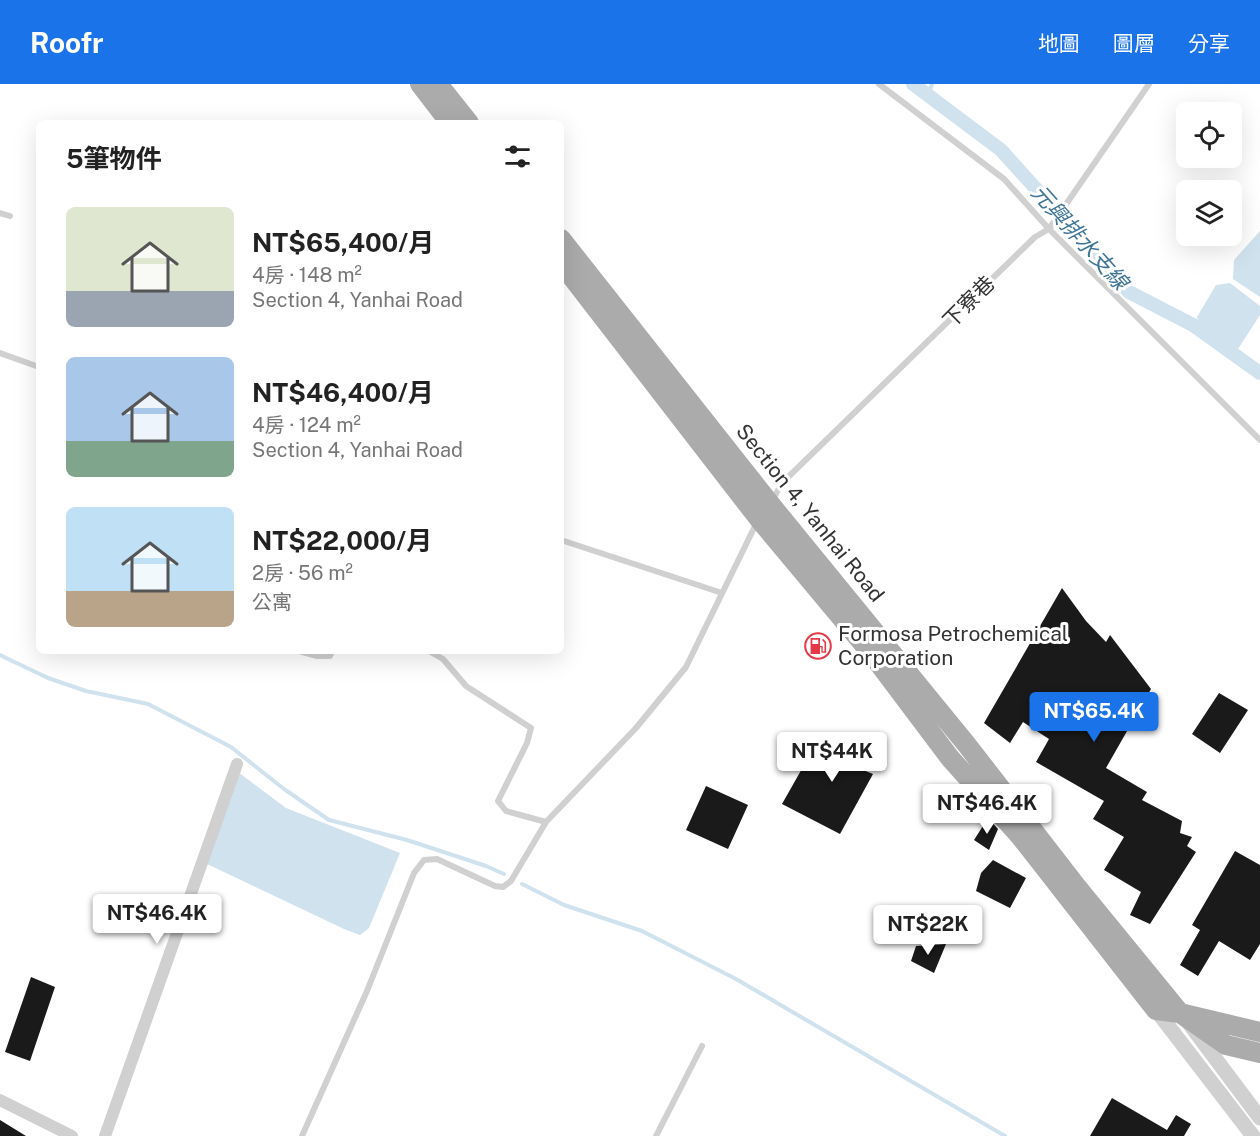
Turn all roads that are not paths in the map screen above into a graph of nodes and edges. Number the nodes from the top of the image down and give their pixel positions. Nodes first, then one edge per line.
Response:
1 (420, 84) edge
2 (438, 84) edge
3 (879, 84) edge
4 (1149, 84) edge
5 (448, 120) edge
6 (466, 120) edge
7 (0, 213) edge
8 (10, 216) dead end
9 (1049, 229) junction
10 (564, 243) edge
11 (564, 267) edge
12 (0, 353) edge
13 (36, 366) edge
14 (1260, 440) edge
15 (765, 512) junction
16 (564, 541) edge
17 (722, 593) junction
18 (310, 654) edge
19 (331, 654) edge
20 (434, 654) edge
21 (237, 764) dead end
22 (546, 822) junction
23 (1156, 1010) junction
24 (1180, 1012) junction
25 (1260, 1032) edge
26 (702, 1046) dead end
27 (1260, 1053) edge
28 (0, 1100) edge
29 (1260, 1118) edge
30 (72, 1136) edge
31 (105, 1136) edge
32 (302, 1136) edge
33 (656, 1136) edge
34 (1253, 1136) edge

1 - 5 main road
2 - 6 main road
3 - 9 lane
4 - 9 lane, 下寮巷
7 - 8 lane
9 - 14 lane
9 - 15 lane, 下寮巷
10 - 15 main road, Section 4, Yanhai Road
11 - 15 main road, Section 4, Yanhai Road
12 - 13 lane
15 - 17 lane, 下寮巷
15 - 23 main road, Section 4, Yanhai Road
15 - 24 main road, Section 4, Yanhai Road
16 - 17 lane
17 - 22 lane, 下寮巷
18 - 19 lane
20 - 22 lane
21 - 31 street
22 - 32 lane, 下寮巷
23 - 24 main road
23 - 34 street, Section 4, Yanhai Road
24 - 25 main road
24 - 27 main road
24 - 29 street, Section 4, Yanhai Road
26 - 33 lane
28 - 30 street

